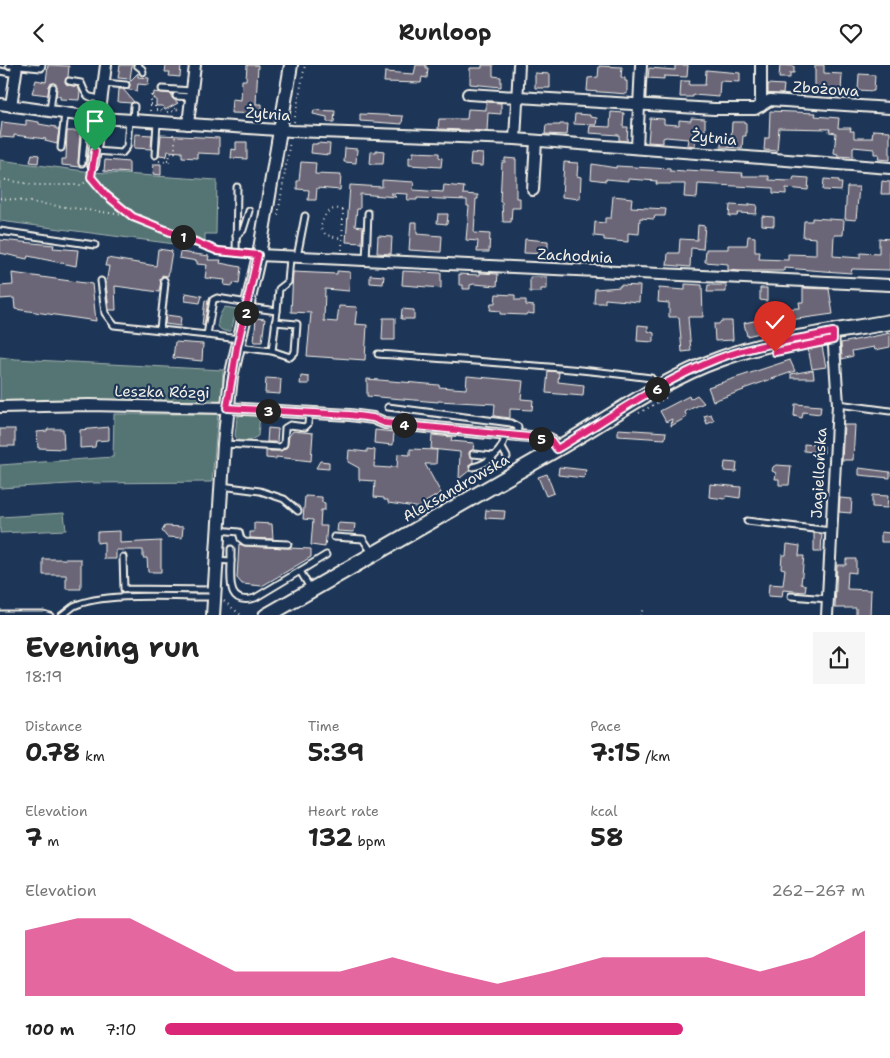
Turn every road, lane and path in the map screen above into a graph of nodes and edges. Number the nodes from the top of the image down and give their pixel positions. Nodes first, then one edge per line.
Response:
1 (42, 65) edge
2 (106, 65) edge
3 (138, 65) edge
4 (194, 65) edge
5 (291, 65) edge
6 (304, 65) edge
7 (519, 65) edge
8 (641, 65) edge
9 (761, 65) edge
10 (15, 68) edge
11 (0, 71) edge
12 (143, 73) dead end
13 (70, 81) dead end
14 (104, 83) junction
15 (126, 85) dead end
16 (53, 87) dead end
17 (162, 89) dead end
18 (191, 94) junction
19 (468, 94) dead end
20 (154, 96) dead end
21 (176, 96) dead end
22 (516, 97) junction
23 (102, 99) junction
24 (151, 104) junction
25 (156, 104) dead end
26 (5, 105) edge
27 (176, 105) dead end
28 (639, 105) junction
29 (761, 106) junction
30 (134, 107) dead end
31 (180, 108) dead end
32 (890, 109) edge
33 (50, 111) junction
34 (65, 113) junction
35 (86, 116) junction
36 (99, 117) junction
37 (131, 120) junction
38 (188, 121) junction
39 (157, 122) junction
40 (173, 130) dead end
41 (286, 131) junction
42 (515, 139) junction
43 (536, 141) junction
44 (636, 147) junction
45 (61, 148) dead end
46 (95, 151) junction
47 (155, 155) joint
48 (166, 156) dead end
49 (170, 160) junction
50 (82, 163) dead end
51 (93, 165) joint
52 (890, 168) edge
53 (91, 177) junction
54 (0, 179) edge
55 (237, 187) dead end
56 (533, 190) dead end
57 (0, 197) edge
58 (249, 211) dead end
59 (368, 213) dead end
60 (306, 216) dead end
61 (133, 217) junction
62 (277, 217) dead end
63 (0, 231) edge
64 (236, 236) junction
65 (343, 239) junction
66 (95, 245) dead end
67 (218, 251) joint
68 (236, 253) junction
69 (258, 255) junction
70 (294, 258) junction
71 (342, 260) junction
72 (366, 261) junction
73 (164, 280) dead end
74 (101, 281) dead end
75 (890, 285) edge
76 (247, 305) junction
77 (276, 311) junction
78 (275, 322) junction
79 (890, 322) edge
80 (160, 329) junction
81 (833, 332) junction
82 (207, 335) junction
83 (238, 343) junction
84 (272, 351) junction
85 (378, 355) dead end
86 (664, 392) junction
87 (838, 404) junction
88 (0, 407) edge
89 (388, 407) dead end
90 (227, 408) junction
91 (890, 411) edge
92 (309, 413) junction
93 (635, 415) dead end
94 (505, 435) junction
95 (517, 436) junction
96 (224, 444) junction
97 (502, 448) junction
98 (557, 449) junction
99 (473, 454) dead end
100 (494, 455) junction
101 (506, 457) dead end
102 (473, 467) dead end
103 (221, 486) junction
104 (298, 511) dead end
105 (747, 521) dead end
106 (218, 530) junction
107 (832, 531) junction
108 (334, 537) dead end
109 (288, 544) dead end
110 (232, 549) dead end
111 (326, 555) dead end
112 (373, 555) junction
113 (123, 557) dead end
114 (216, 560) junction
115 (231, 561) junction
116 (300, 571) junction
117 (311, 590) junction
118 (210, 593) junction
119 (791, 596) dead end
120 (828, 599) junction
121 (643, 609) dead end
122 (0, 615) edge
123 (50, 615) edge
124 (61, 615) edge
125 (213, 615) edge
126 (266, 615) edge
127 (640, 615) edge
128 (828, 615) edge

1 - 10 lane
2 - 14 street
3 - 12 lane
4 - 18 street
5 - 41 street
6 - 41 path
7 - 22 street
8 - 28 street
9 - 29 street
10 - 11 lane
10 - 26 street
13 - 23 lane
14 - 15 lane
14 - 23 street
16 - 33 lane
17 - 18 lane
18 - 21 lane
18 - 38 street
19 - 22 street, Zbożowa
20 - 24 path
22 - 28 street, Zbożowa
22 - 42 street
23 - 36 street
24 - 25 path
24 - 38 path
26 - 33 street, Żytnia
27 - 31 path
28 - 29 street, Zbożowa
28 - 44 street
29 - 32 street, Zbożowa
30 - 37 lane
33 - 34 street, Żytnia
34 - 35 street, Żytnia
34 - 45 lane
35 - 36 street, Żytnia
35 - 50 lane
36 - 37 street, Żytnia
36 - 46 street
37 - 39 street, Żytnia
37 - 46 lane
38 - 39 street, Żytnia
38 - 41 street, Żytnia
39 - 47 lane
40 - 49 path
41 - 42 street, Żytnia
41 - 62 path
41 - 69 street
42 - 43 street, Żytnia
43 - 44 street, Żytnia
43 - 56 street
44 - 52 street, Żytnia
46 - 51 street
47 - 49 path
48 - 49 path
51 - 53 path
53 - 54 path
53 - 61 path
55 - 64 lane
57 - 61 path
58 - 64 lane
59 - 72 lane
60 - 70 lane
61 - 67 path
63 - 66 lane
64 - 68 lane
65 - 65 path
65 - 71 path
67 - 68 lane
68 - 69 lane
69 - 70 street, Zachodnia
69 - 76 street
70 - 71 street, Zachodnia
70 - 77 lane
71 - 72 street, Zachodnia
72 - 75 street, Zachodnia
73 - 80 lane
74 - 80 lane
76 - 77 lane
76 - 82 lane
76 - 83 street
77 - 78 lane
78 - 84 lane
78 - 84 lane
79 - 81 main road, Aleksandrowska
80 - 82 lane
81 - 86 main road, Aleksandrowska
81 - 87 street, Jagiellońska
82 - 83 lane
83 - 84 lane
83 - 90 street
85 - 86 lane
86 - 93 path
86 - 98 main road, Aleksandrowska
87 - 91 lane
87 - 107 street, Jagiellońska
88 - 90 street, Leszka Rózgi
89 - 95 lane
90 - 92 street, Leszka Rózgi
90 - 96 street
92 - 94 street, Leszka Rózgi
92 - 96 lane
94 - 95 street, Leszka Rózgi
94 - 97 lane
95 - 98 street, Leszka Rózgi
96 - 103 street
97 - 100 lane
97 - 101 lane
98 - 112 main road, Aleksandrowska
99 - 100 lane
100 - 102 lane
103 - 104 lane
103 - 106 street
105 - 107 lane
106 - 109 lane
106 - 114 street
107 - 120 street, Jagiellońska
108 - 112 lane
110 - 115 lane
111 - 116 lane
112 - 117 main road, Aleksandrowska
113 - 118 lane
114 - 115 lane
114 - 118 street
115 - 116 lane
116 - 117 lane
117 - 126 main road, Aleksandrowska
118 - 124 lane
118 - 125 street
119 - 120 lane
120 - 128 street, Jagiellońska
121 - 127 path
122 - 123 lane

